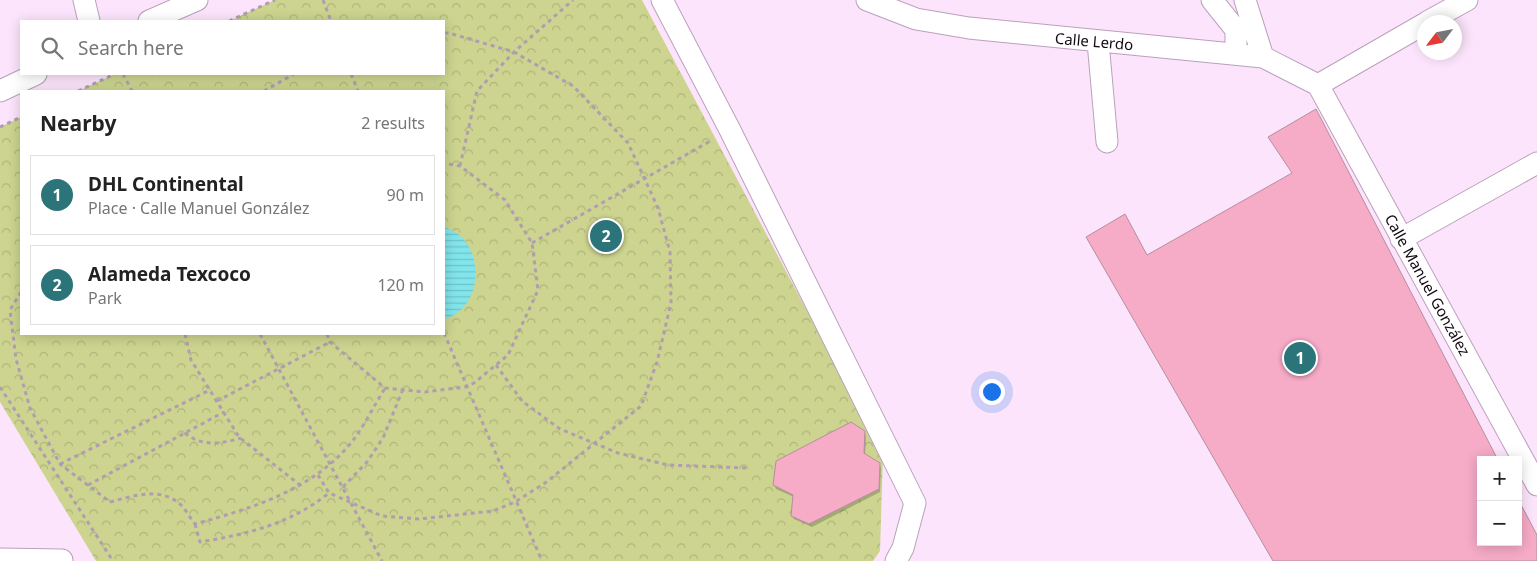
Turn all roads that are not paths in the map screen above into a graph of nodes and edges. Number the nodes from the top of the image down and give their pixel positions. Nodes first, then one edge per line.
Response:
1 (84, 0) edge
2 (197, 0) edge
3 (662, 0) edge
4 (867, 0) edge
5 (1212, 0) edge
6 (1245, 0) edge
7 (1467, 0) edge
8 (1440, 15) edge
9 (90, 20) edge
10 (150, 20) edge
11 (1417, 28) edge
12 (1098, 42) junction
13 (1236, 54) junction
14 (1263, 57) junction
15 (34, 75) edge
16 (1318, 85) junction
17 (0, 91) edge
18 (1107, 142) dead end
19 (1537, 163) edge
20 (1401, 239) junction
21 (1537, 486) edge
22 (4, 554) edge
23 (62, 560) edge
24 (896, 561) edge

1 - 9 street
2 - 10 street
3 - 24 street
4 - 12 street, Calle Lerdo
5 - 13 street
6 - 14 street
7 - 8 street
11 - 16 street
12 - 13 street, Calle Lerdo
12 - 18 street
13 - 14 street, Calle Lerdo
14 - 16 street, Calle Lerdo
15 - 17 street
16 - 20 street, Calle Manuel González
19 - 20 street
20 - 21 street, Calle Manuel González
22 - 23 street

